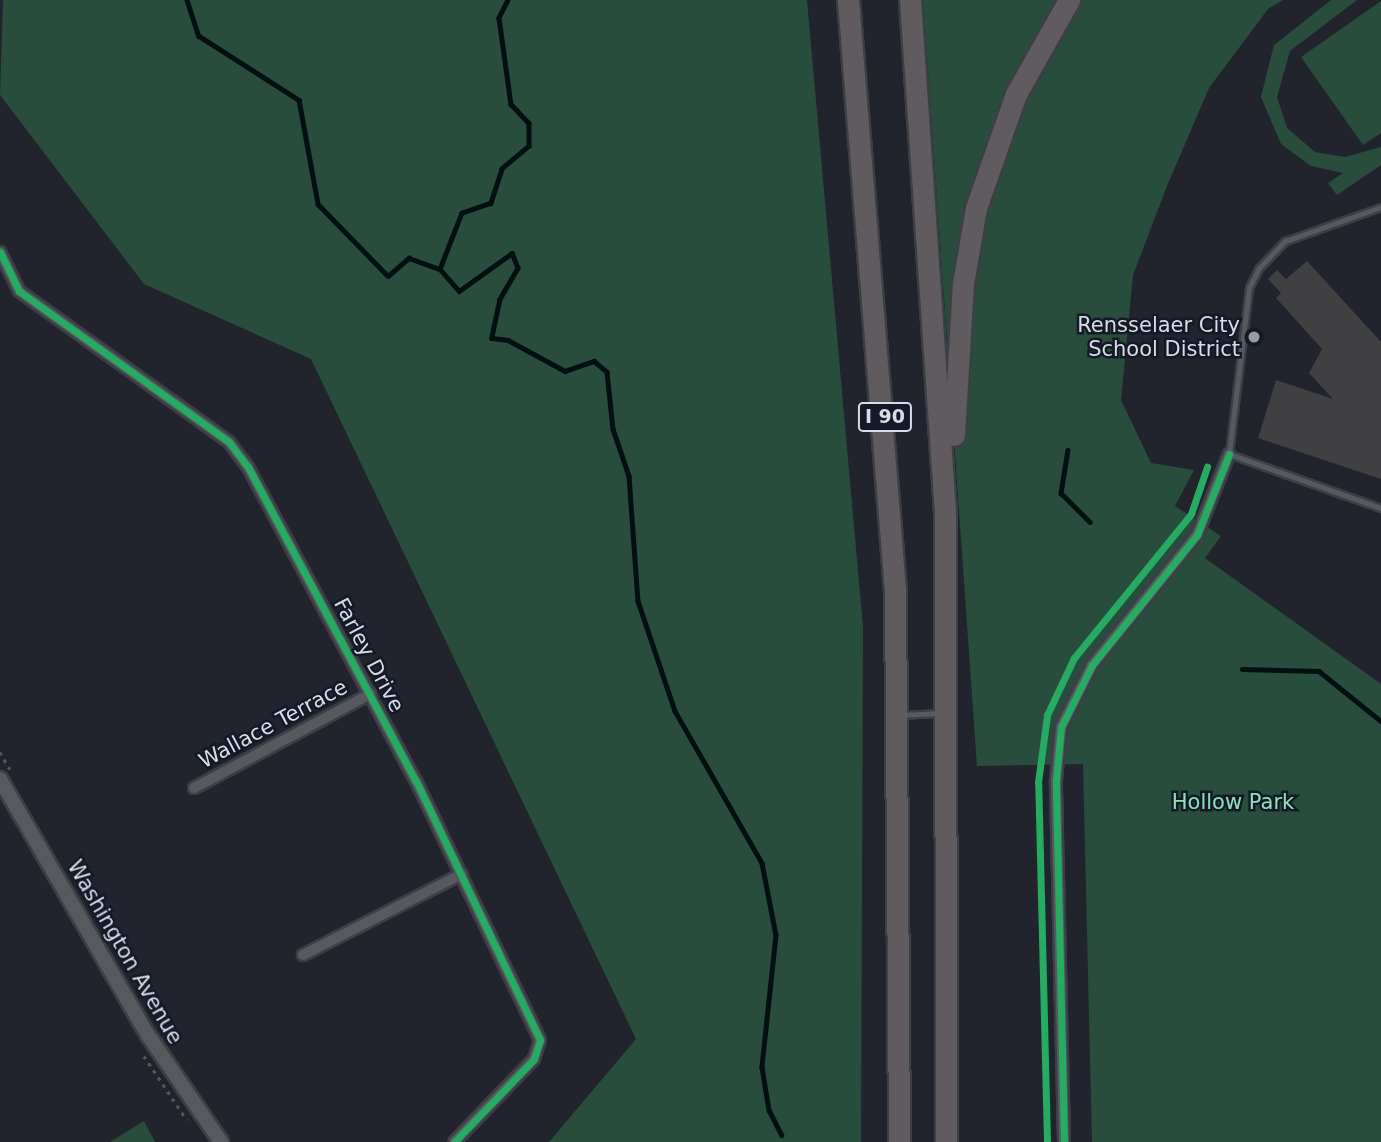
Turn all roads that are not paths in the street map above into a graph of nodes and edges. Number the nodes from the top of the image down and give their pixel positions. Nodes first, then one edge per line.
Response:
1 (848, 0) edge
2 (910, 0) edge
3 (1069, 0) edge
4 (1381, 207) edge
5 (0, 252) edge
6 (1229, 454) junction
7 (1381, 508) edge
8 (946, 574) junction
9 (370, 694) junction
10 (948, 713) junction
11 (898, 715) junction
12 (0, 779) edge
13 (194, 788) dead end
14 (463, 874) junction
15 (303, 955) dead end
16 (220, 1142) edge
17 (454, 1142) edge
18 (899, 1142) edge
19 (946, 1142) edge
20 (1064, 1142) edge

1 - 11 highway, I 90
2 - 8 highway, I 90
3 - 8 highway
4 - 6 lane
5 - 9 street, Farley Drive
6 - 7 lane
6 - 20 street
8 - 10 highway, I 90
9 - 13 street, Wallace Terrace
9 - 14 street, Farley Drive
10 - 11 lane
10 - 19 highway, I 90
11 - 18 highway, I 90
12 - 16 street, Washington Avenue
14 - 15 street
14 - 17 street, Farley Drive

